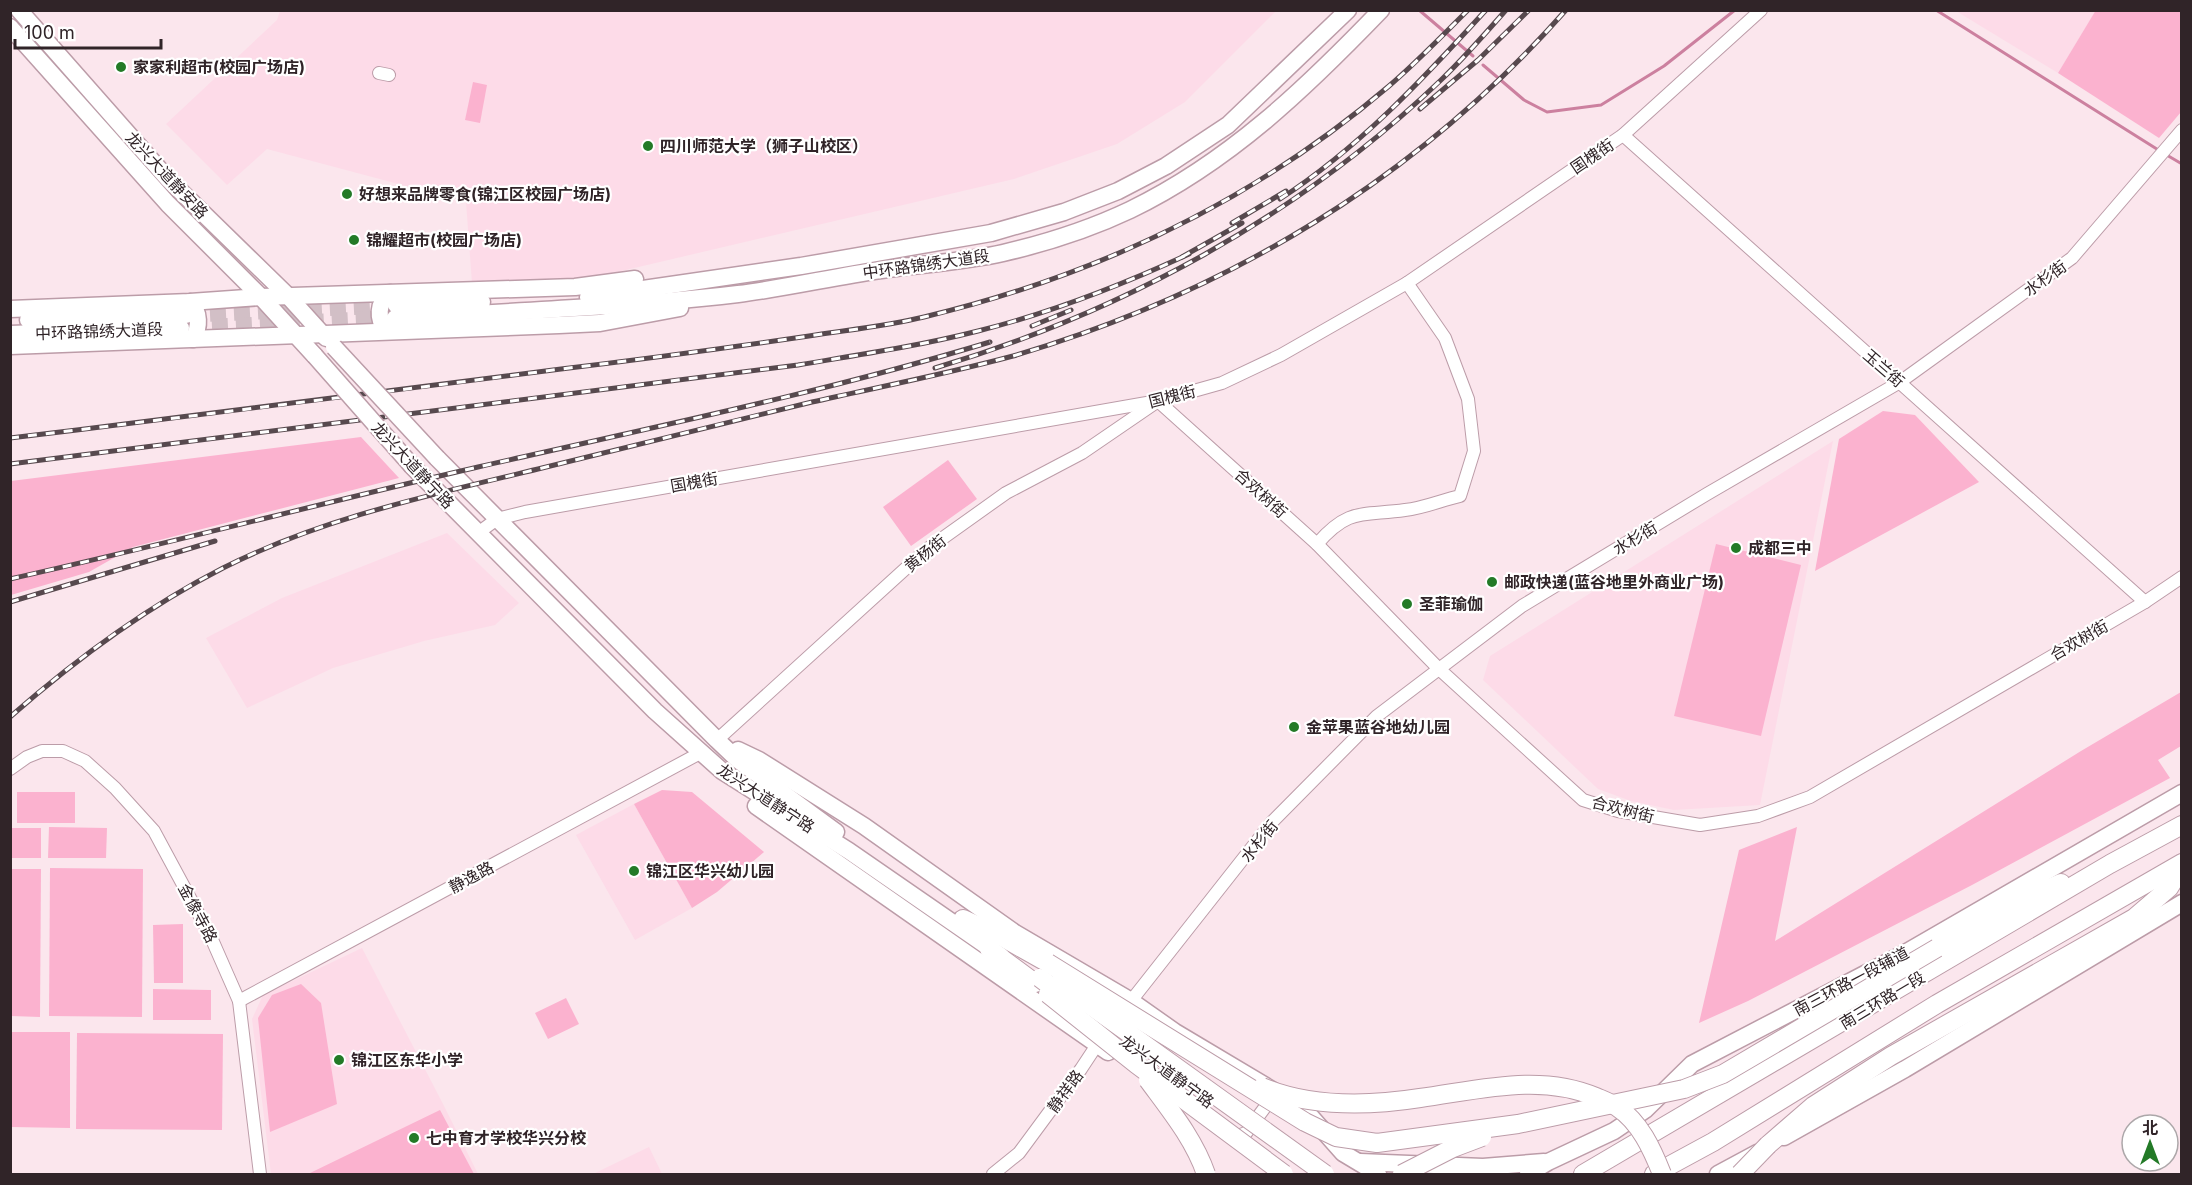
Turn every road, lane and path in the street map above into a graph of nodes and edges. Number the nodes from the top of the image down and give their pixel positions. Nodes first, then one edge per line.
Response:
1 (19, 10) edge
2 (1348, 10) edge
3 (1381, 10) edge
4 (1761, 10) edge
5 (10, 27) edge
6 (2181, 130) edge
7 (1623, 135) junction
8 (1407, 283) junction
9 (288, 296) junction
10 (261, 297) junction
11 (10, 309) edge
12 (392, 312) junction
13 (10, 320) edge
14 (189, 321) junction
15 (321, 333) junction
16 (10, 334) edge
17 (295, 334) junction
18 (10, 346) edge
19 (1900, 382) junction
20 (1158, 401) junction
21 (497, 519) junction
22 (478, 533) junction
23 (1317, 544) junction
24 (2181, 577) edge
25 (2145, 602) junction
26 (1438, 668) junction
27 (717, 740) junction
28 (702, 752) junction
29 (10, 769) edge
30 (722, 771) junction
31 (2181, 793) edge
32 (2181, 825) edge
33 (2110, 864) junction
34 (2181, 865) edge
35 (2181, 903) edge
36 (2181, 912) edge
37 (963, 919) joint
38 (2151, 921) junction
39 (989, 950) joint
40 (1041, 974) junction
41 (239, 1001) junction
42 (1131, 1001) junction
43 (1097, 1044) junction
44 (1136, 1064) junction
45 (1227, 1073) junction
46 (1276, 1092) junction
47 (1518, 1124) junction
48 (1218, 1133) junction
49 (1768, 1145) junction
50 (1343, 1154) junction
51 (1682, 1158) junction
52 (1548, 1162) junction
53 (260, 1174) edge
54 (993, 1174) edge
55 (1206, 1174) edge
56 (1277, 1174) edge
57 (1310, 1174) edge
58 (1325, 1174) edge
59 (1378, 1174) edge
60 (1402, 1174) edge
61 (1528, 1174) edge
62 (1583, 1174) edge
63 (1654, 1174) edge
64 (1662, 1174) edge
65 (1718, 1174) edge
66 (1740, 1174) edge
67 (1746, 1174) edge

1 - 9 main road, 龙兴大道静安路
2 - 12 main road, 中环路锦绣大道段
3 - 12 main road, 中环路锦绣大道段
4 - 7 street, 国槐街
5 - 10 main road, 龙兴大道静安路
6 - 19 street, 水杉街
7 - 8 street, 国槐街
7 - 19 street, 玉兰街
8 - 20 street, 国槐街
8 - 23 street
9 - 10 main road
9 - 12 main road
9 - 15 main road, 龙兴大道静安路
10 - 14 main road
10 - 17 main road, 龙兴大道静安路
11 - 14 main road
12 - 15 main road
13 - 14 main road, 中环路锦绣大道段
14 - 16 main road, 中环路锦绣大道段
14 - 17 main road
14 - 18 main road
15 - 17 main road
15 - 21 main road, 龙兴大道静宁路, bridge
17 - 22 main road, 龙兴大道静宁路, bridge
19 - 25 street, 玉兰街
19 - 26 street, 水杉街
20 - 21 street, 国槐街
20 - 23 street, 合欢树街
20 - 27 street, 黄杨街
21 - 22 street, 国槐街
21 - 27 main road, 龙兴大道静宁路
22 - 28 main road, 龙兴大道静宁路
23 - 26 street, 合欢树街
24 - 25 street, 合欢树街
25 - 26 street, 合欢树街
26 - 42 street, 水杉街
27 - 37 main road, 龙兴大道静宁路
27 - 42 main road
28 - 30 main road, 龙兴大道静宁路
28 - 41 street, 静逸路
29 - 41 street, 金像寺路
30 - 39 main road, 龙兴大道静宁路
30 - 43 main road
31 - 52 main road, 南三环路一段辅道
32 - 33 highway, 南三环路一段
33 - 47 highway, bridge
33 - 62 highway, 南三环路一段
34 - 49 highway
34 - 51 highway, 南三环路一段
35 - 38 main road
36 - 38 main road
37 - 40 highway
38 - 65 main road
39 - 40 highway
40 - 44 highway, bridge
40 - 45 highway, bridge
40 - 57 highway, 龙兴大道静宁路, bridge
40 - 58 highway, 龙兴大道静宁路, bridge
41 - 53 street, 金像寺路
42 - 43 street, 静祥路
42 - 46 main road
43 - 48 main road
43 - 54 street, 静祥路
44 - 55 highway, bridge
44 - 56 highway, bridge
45 - 47 highway, bridge
45 - 64 highway, bridge
46 - 48 street
46 - 50 main road
47 - 60 highway, bridge
48 - 56 main road
49 - 66 highway, bridge
49 - 67 highway, bridge
50 - 52 main road
50 - 59 main road
51 - 63 highway, 南三环路一段
51 - 64 highway
52 - 61 main road, 南三环路一段辅道

